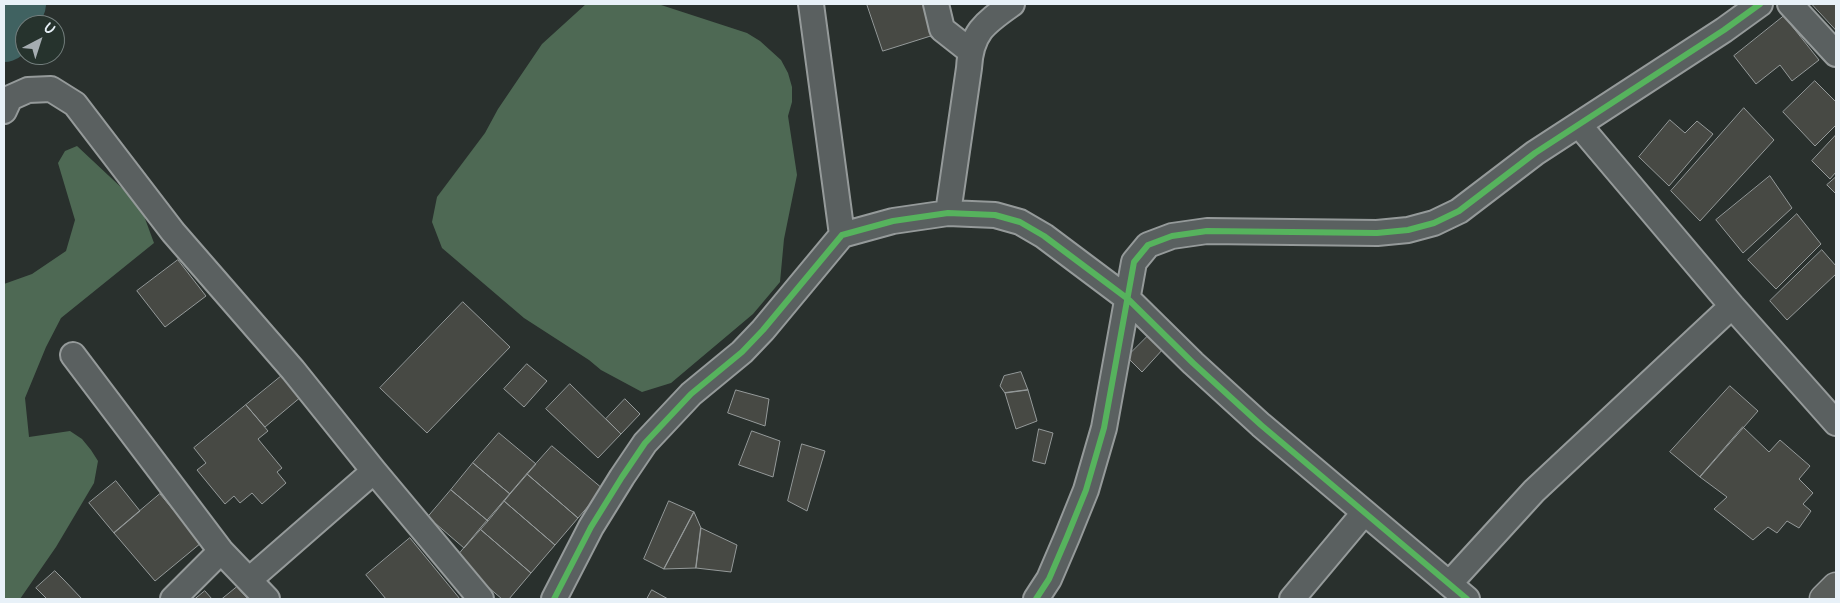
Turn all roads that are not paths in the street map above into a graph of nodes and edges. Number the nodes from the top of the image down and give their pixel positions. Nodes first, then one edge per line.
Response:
1 (811, 4) edge
2 (936, 4) edge
3 (1012, 4) edge
4 (1760, 4) edge
5 (1790, 4) edge
6 (970, 51) junction
7 (1836, 54) edge
8 (4, 111) edge
9 (1579, 125) junction
10 (948, 213) junction
11 (842, 235) junction
12 (1128, 299) junction
13 (1732, 306) junction
14 (73, 355) dead end
15 (1836, 423) edge
16 (374, 471) junction
17 (1364, 513) junction
18 (222, 551) junction
19 (249, 580) junction
20 (1449, 584) junction
21 (1836, 587) edge
22 (173, 599) edge
23 (267, 599) edge
24 (481, 599) edge
25 (554, 599) edge
26 (1036, 599) edge
27 (1292, 599) edge
28 (1467, 599) edge
29 (1824, 599) edge

1 - 11 street
2 - 6 street
3 - 6 street
4 - 9 street
5 - 7 street
6 - 10 street
8 - 16 street
9 - 12 street
9 - 13 street
10 - 11 street
10 - 12 street
11 - 25 street
12 - 17 street
12 - 26 street
13 - 15 street
13 - 20 street
14 - 18 street
16 - 19 street
16 - 24 street
17 - 20 street
17 - 27 street
18 - 19 street
18 - 22 street
19 - 23 street
20 - 28 street
21 - 29 main road

